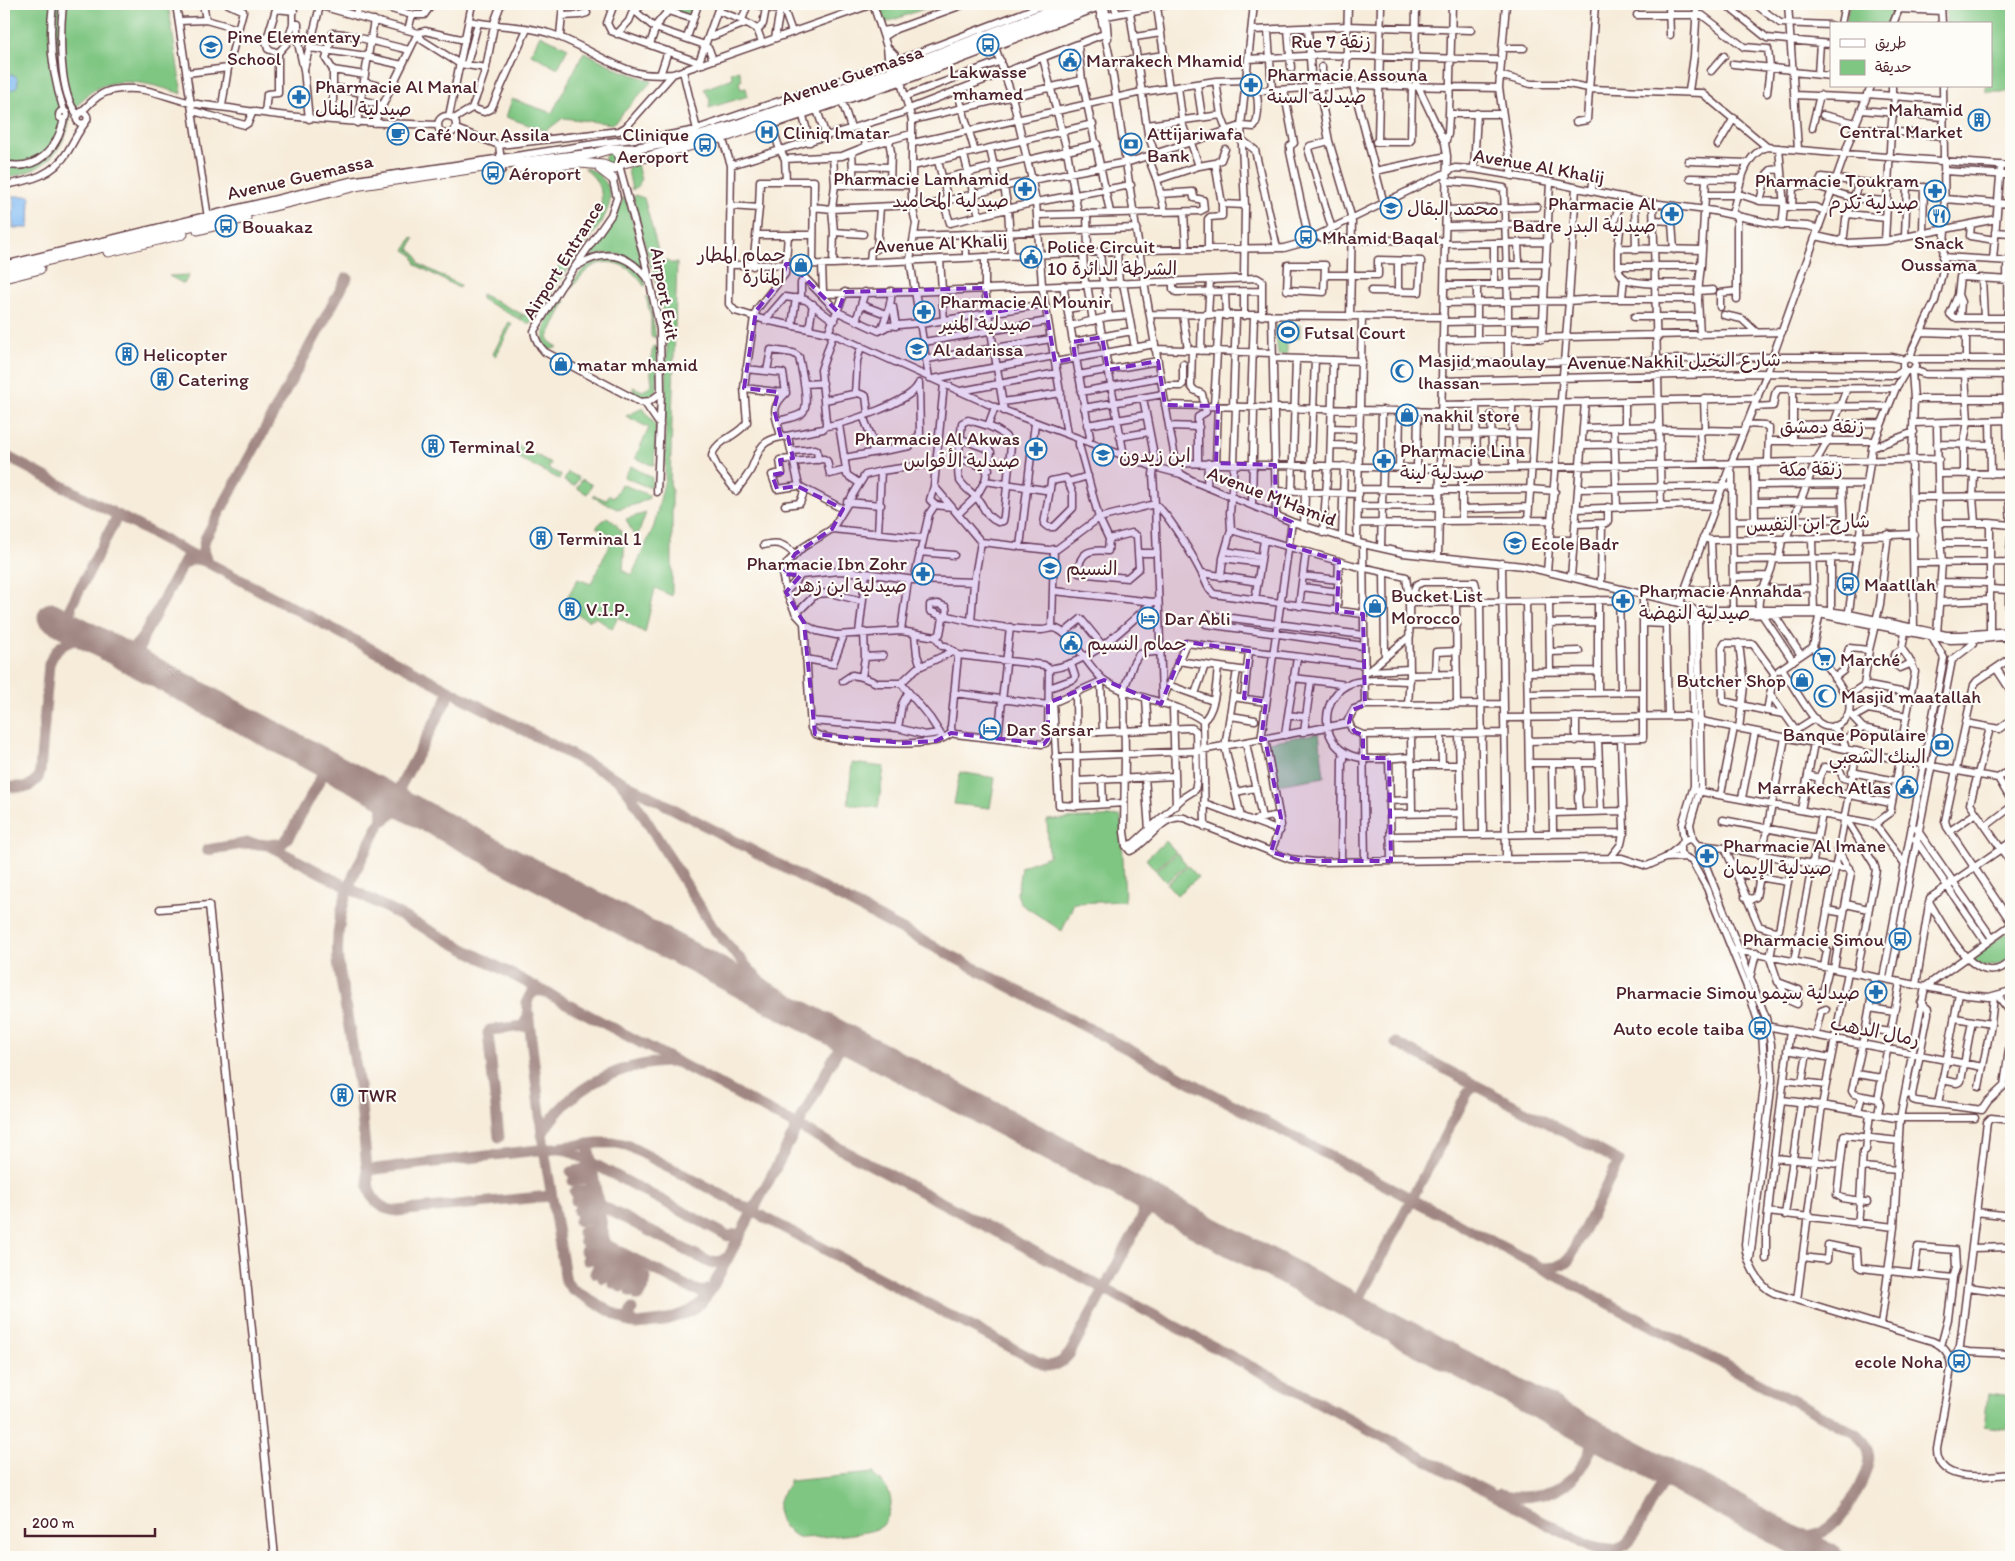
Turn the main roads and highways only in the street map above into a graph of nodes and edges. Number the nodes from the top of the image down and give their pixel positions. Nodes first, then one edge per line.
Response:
1 (1068, 4) edge
2 (1098, 5) edge
3 (898, 74) junction
4 (721, 134) junction
5 (615, 150) junction
6 (604, 152) junction
7 (588, 163) junction
8 (501, 164) junction
9 (619, 164) junction
10 (606, 167) junction
11 (613, 179) road end
12 (209, 221) junction
13 (4, 271) edge
14 (4, 278) edge

1 - 3 main road, Avenue Guemassa
2 - 3 main road, Avenue Guemassa
3 - 4 main road, Avenue Guemassa
3 - 4 main road, Avenue Guemassa
4 - 5 main road, Avenue Guemassa
4 - 9 main road, Avenue Guemassa
5 - 6 main road
5 - 9 main road
6 - 8 main road, Avenue Guemassa
6 - 10 main road
7 - 8 main road, Avenue Guemassa
7 - 10 main road, Avenue Guemassa
7 - 11 main road
8 - 12 main road, Avenue Guemassa
9 - 10 main road
12 - 13 main road, Avenue Guemassa
12 - 14 main road, Avenue Guemassa

